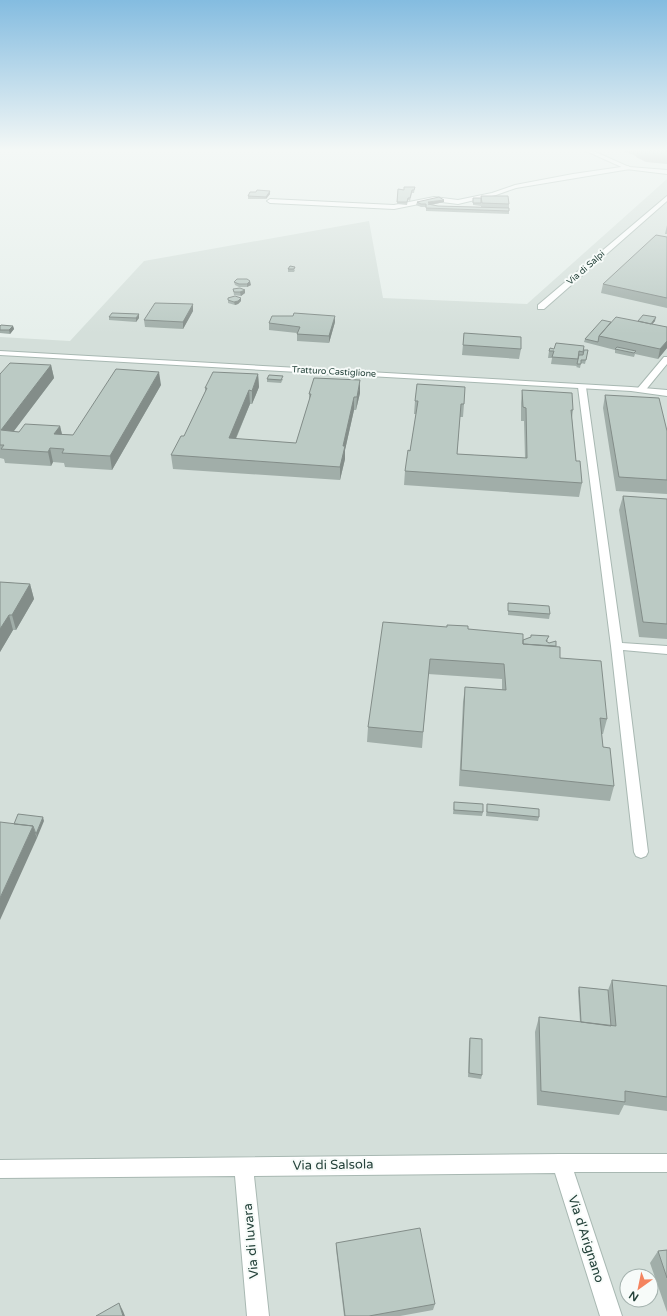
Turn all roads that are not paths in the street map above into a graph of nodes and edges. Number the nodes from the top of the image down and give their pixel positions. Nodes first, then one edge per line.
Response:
1 (651, 211) edge
2 (541, 307) dead end
3 (0, 353) edge
4 (667, 358) edge
5 (582, 387) junction
6 (641, 390) junction
7 (667, 393) edge
8 (617, 646) junction
9 (667, 650) edge
10 (641, 852) dead end
11 (561, 1162) junction
12 (667, 1164) edge
13 (244, 1166) junction
14 (0, 1169) edge
15 (258, 1316) edge
16 (611, 1316) edge

1 - 2 street, Via di Salpi
3 - 5 street, Tratturo Castiglione
4 - 6 street
5 - 6 street, Tratturo Castiglione
5 - 8 street
6 - 7 street, Tratturo Castiglione
8 - 9 street
8 - 10 street
11 - 12 street, Via di Salsola
11 - 13 street, Via di Salsola
11 - 16 street, Via d'Arignano
13 - 14 street, Via di Salsola
13 - 15 street, Via di Iuvara

